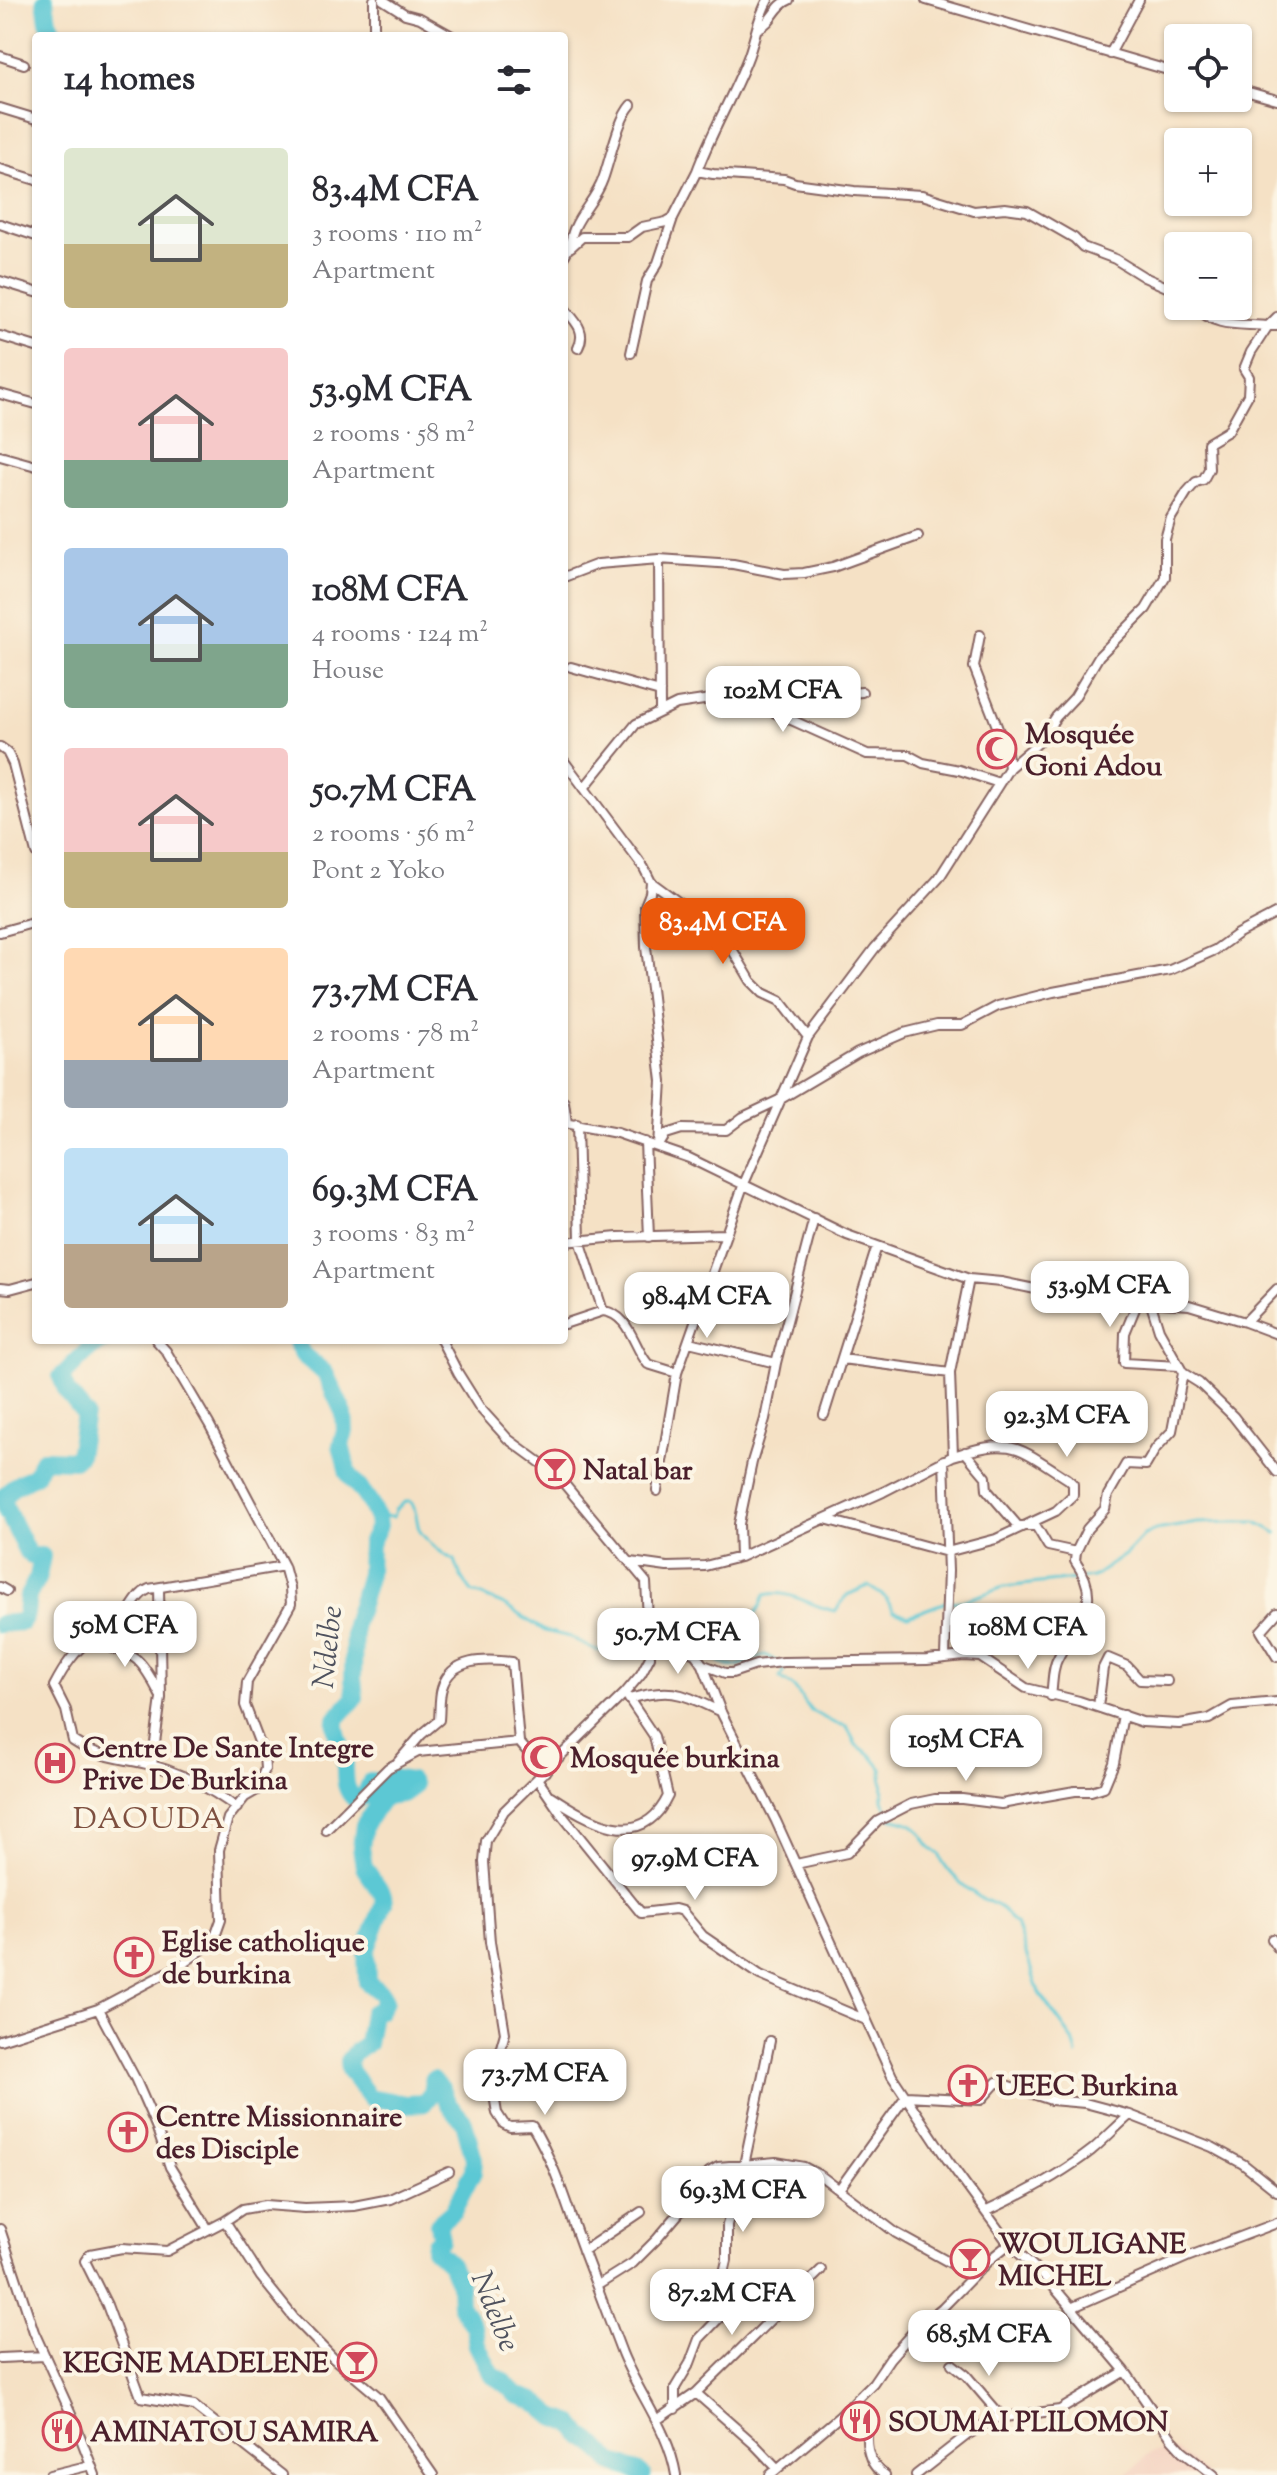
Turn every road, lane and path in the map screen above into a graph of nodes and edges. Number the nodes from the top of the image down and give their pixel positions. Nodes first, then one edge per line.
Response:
1 (374, 0) edge
2 (383, 0) edge
3 (768, 0) edge
4 (789, 0) edge
5 (926, 0) edge
6 (1139, 0) edge
7 (944, 2) edge
8 (759, 28) junction
9 (374, 32) edge
10 (445, 32) edge
11 (1110, 54) junction
12 (0, 56) edge
13 (24, 64) dead end
14 (1164, 69) edge
15 (1252, 93) edge
16 (1277, 100) edge
17 (631, 105) dead end
18 (0, 108) edge
19 (32, 118) edge
20 (0, 169) edge
21 (697, 171) junction
22 (32, 179) edge
23 (673, 218) junction
24 (0, 224) edge
25 (32, 235) edge
26 (570, 247) junction
27 (568, 250) edge
28 (0, 281) edge
29 (1164, 286) edge
30 (32, 291) edge
31 (568, 313) edge
32 (1277, 317) edge
33 (1212, 320) edge
34 (1273, 326) edge
35 (0, 336) edge
36 (32, 346) edge
37 (578, 348) dead end
38 (631, 353) dead end
39 (0, 394) edge
40 (32, 403) edge
41 (0, 456) edge
42 (32, 465) edge
43 (918, 536) dead end
44 (659, 559) junction
45 (568, 575) edge
46 (980, 635) dead end
47 (571, 667) dead end
48 (660, 692) junction
49 (862, 692) dead end
50 (739, 702) junction
51 (660, 710) junction
52 (0, 747) edge
53 (568, 766) edge
54 (1009, 768) junction
55 (999, 783) junction
56 (584, 788) junction
57 (32, 838) edge
58 (651, 882) junction
59 (1277, 913) edge
60 (32, 923) edge
61 (0, 932) edge
62 (808, 1037) junction
63 (779, 1100) junction
64 (568, 1123) edge
65 (577, 1124) junction
66 (645, 1142) junction
67 (658, 1147) junction
68 (743, 1186) junction
69 (814, 1218) junction
70 (725, 1234) junction
71 (649, 1237) junction
72 (580, 1240) junction
73 (568, 1242) edge
74 (877, 1246) junction
75 (969, 1279) junction
76 (32, 1283) edge
77 (0, 1288) edge
78 (1277, 1289) edge
79 (1139, 1299) junction
80 (1150, 1301) junction
81 (603, 1311) junction
82 (1245, 1322) junction
83 (568, 1323) edge
84 (1277, 1334) edge
85 (689, 1342) junction
86 (160, 1344) edge
87 (443, 1344) edge
88 (842, 1359) junction
89 (776, 1363) junction
90 (1181, 1370) junction
91 (677, 1373) junction
92 (950, 1373) junction
93 (824, 1415) dead end
94 (965, 1452) junction
95 (948, 1458) junction
96 (1277, 1472) edge
97 (657, 1491) dead end
98 (824, 1519) junction
99 (1018, 1526) junction
100 (947, 1552) junction
101 (1076, 1552) junction
102 (740, 1557) junction
103 (631, 1562) junction
104 (284, 1566) junction
105 (159, 1588) junction
106 (1277, 1613) edge
107 (649, 1634) junction
108 (89, 1640) junction
109 (945, 1657) junction
110 (1277, 1657) edge
111 (703, 1665) junction
112 (1167, 1681) dead end
113 (627, 1696) junction
114 (1051, 1696) junction
115 (161, 1698) junction
116 (1277, 1702) edge
117 (1098, 1707) junction
118 (721, 1712) junction
119 (1123, 1715) junction
120 (519, 1742) junction
121 (396, 1764) junction
122 (152, 1765) junction
123 (545, 1772) junction
124 (538, 1780) junction
125 (547, 1793) junction
126 (237, 1808) junction
127 (326, 1830) dead end
128 (796, 1864) junction
129 (98, 2009) junction
130 (867, 2020) junction
131 (0, 2040) edge
132 (770, 2041) dead end
133 (906, 2096) junction
134 (1130, 2115) junction
135 (744, 2165) junction
136 (449, 2172) dead end
137 (840, 2188) junction
138 (1277, 2191) edge
139 (987, 2211) junction
140 (641, 2212) dead end
141 (225, 2221) junction
142 (1277, 2223) edge
143 (0, 2229) edge
144 (208, 2229) junction
145 (1009, 2244) junction
146 (583, 2251) junction
147 (821, 2270) dead end
148 (971, 2278) junction
149 (598, 2285) junction
150 (1071, 2308) junction
151 (45, 2356) junction
152 (0, 2358) edge
153 (952, 2364) dead end
154 (1125, 2371) junction
155 (696, 2393) junction
156 (856, 2400) junction
157 (675, 2409) junction
158 (1002, 2417) junction
159 (657, 2420) junction
160 (91, 2465) junction
161 (773, 2472) edge
162 (50, 2475) edge
163 (95, 2475) edge
164 (282, 2475) edge
165 (433, 2475) edge
166 (676, 2475) edge
167 (885, 2475) edge
168 (916, 2475) edge
169 (1214, 2475) edge

1 - 9 street
2 - 10 street
3 - 8 street
4 - 8 street
5 - 7 street
6 - 11 street
7 - 11 street
8 - 21 street
11 - 14 street
12 - 13 street
15 - 16 street
17 - 26 street
18 - 19 street
20 - 22 street
21 - 23 street
21 - 29 street
23 - 26 street
23 - 38 street
24 - 25 street
26 - 27 street
28 - 30 street
31 - 37 street
32 - 34 street
33 - 34 street
34 - 54 street
35 - 36 street
39 - 40 street
41 - 42 street
43 - 44 street
44 - 45 street
44 - 48 street
46 - 54 street
47 - 48 street
48 - 51 street
49 - 50 street
50 - 51 street
50 - 55 street
51 - 56 street
52 - 57 street
53 - 56 street
54 - 55 street
55 - 62 street
56 - 58 street
58 - 62 street
58 - 67 street
59 - 63 street
60 - 61 street
62 - 63 street
63 - 67 street
63 - 68 street
64 - 65 street
65 - 66 street
65 - 72 street
66 - 67 street
66 - 71 street
67 - 68 street
68 - 69 street
68 - 70 street
69 - 74 street
69 - 89 street
70 - 71 street
70 - 85 street
71 - 72 street
72 - 73 street
72 - 81 street
74 - 75 street
74 - 88 street
75 - 79 street
75 - 92 street
76 - 77 street
78 - 82 street
79 - 80 street
79 - 90 street
80 - 82 street
80 - 90 street
81 - 83 street
81 - 91 street
82 - 84 street
85 - 89 street
85 - 91 street
86 - 104 street
87 - 103 street
88 - 92 street
88 - 93 street
89 - 102 street
90 - 96 street
90 - 101 street
91 - 97 street
92 - 95 street
94 - 95 street
94 - 99 street
94 - 99 street
95 - 98 street
95 - 100 street
98 - 100 street
98 - 102 street
99 - 100 street
99 - 101 street
100 - 109 street
101 - 114 street
102 - 103 street
103 - 107 street
104 - 105 street
104 - 126 street
105 - 108 street
105 - 115 street
106 - 110 street
107 - 111 street
107 - 113 street
108 - 115 street
108 - 122 street
109 - 111 street
109 - 114 street
111 - 118 street
112 - 117 street
113 - 118 street
113 - 123 street
113 - 125 street
114 - 117 street
115 - 122 street
116 - 119 street
117 - 119 street
118 - 128 street
119 - 128 street
120 - 121 street
120 - 121 street
120 - 123 street
121 - 127 street
122 - 126 street
123 - 124 street
124 - 125 street
124 - 146 street
125 - 130 street
126 - 129 street
128 - 130 street
129 - 131 street
129 - 144 street
130 - 133 street
132 - 135 street
133 - 134 street
133 - 137 street
133 - 139 street
134 - 138 street
134 - 139 street
135 - 137 street
135 - 149 street
135 - 157 street
136 - 141 street
137 - 148 street
139 - 145 street
140 - 146 street
141 - 144 street
141 - 165 street
142 - 150 street
143 - 151 street
144 - 164 street
145 - 148 street
145 - 150 street
146 - 149 street
147 - 155 street
148 - 156 street
149 - 159 street
150 - 154 street
151 - 152 street
151 - 160 street
153 - 158 street
154 - 158 street
154 - 169 street
155 - 157 street
155 - 161 street
156 - 161 street
156 - 167 street
157 - 159 street
158 - 168 street
159 - 166 street
160 - 162 street
160 - 163 street

